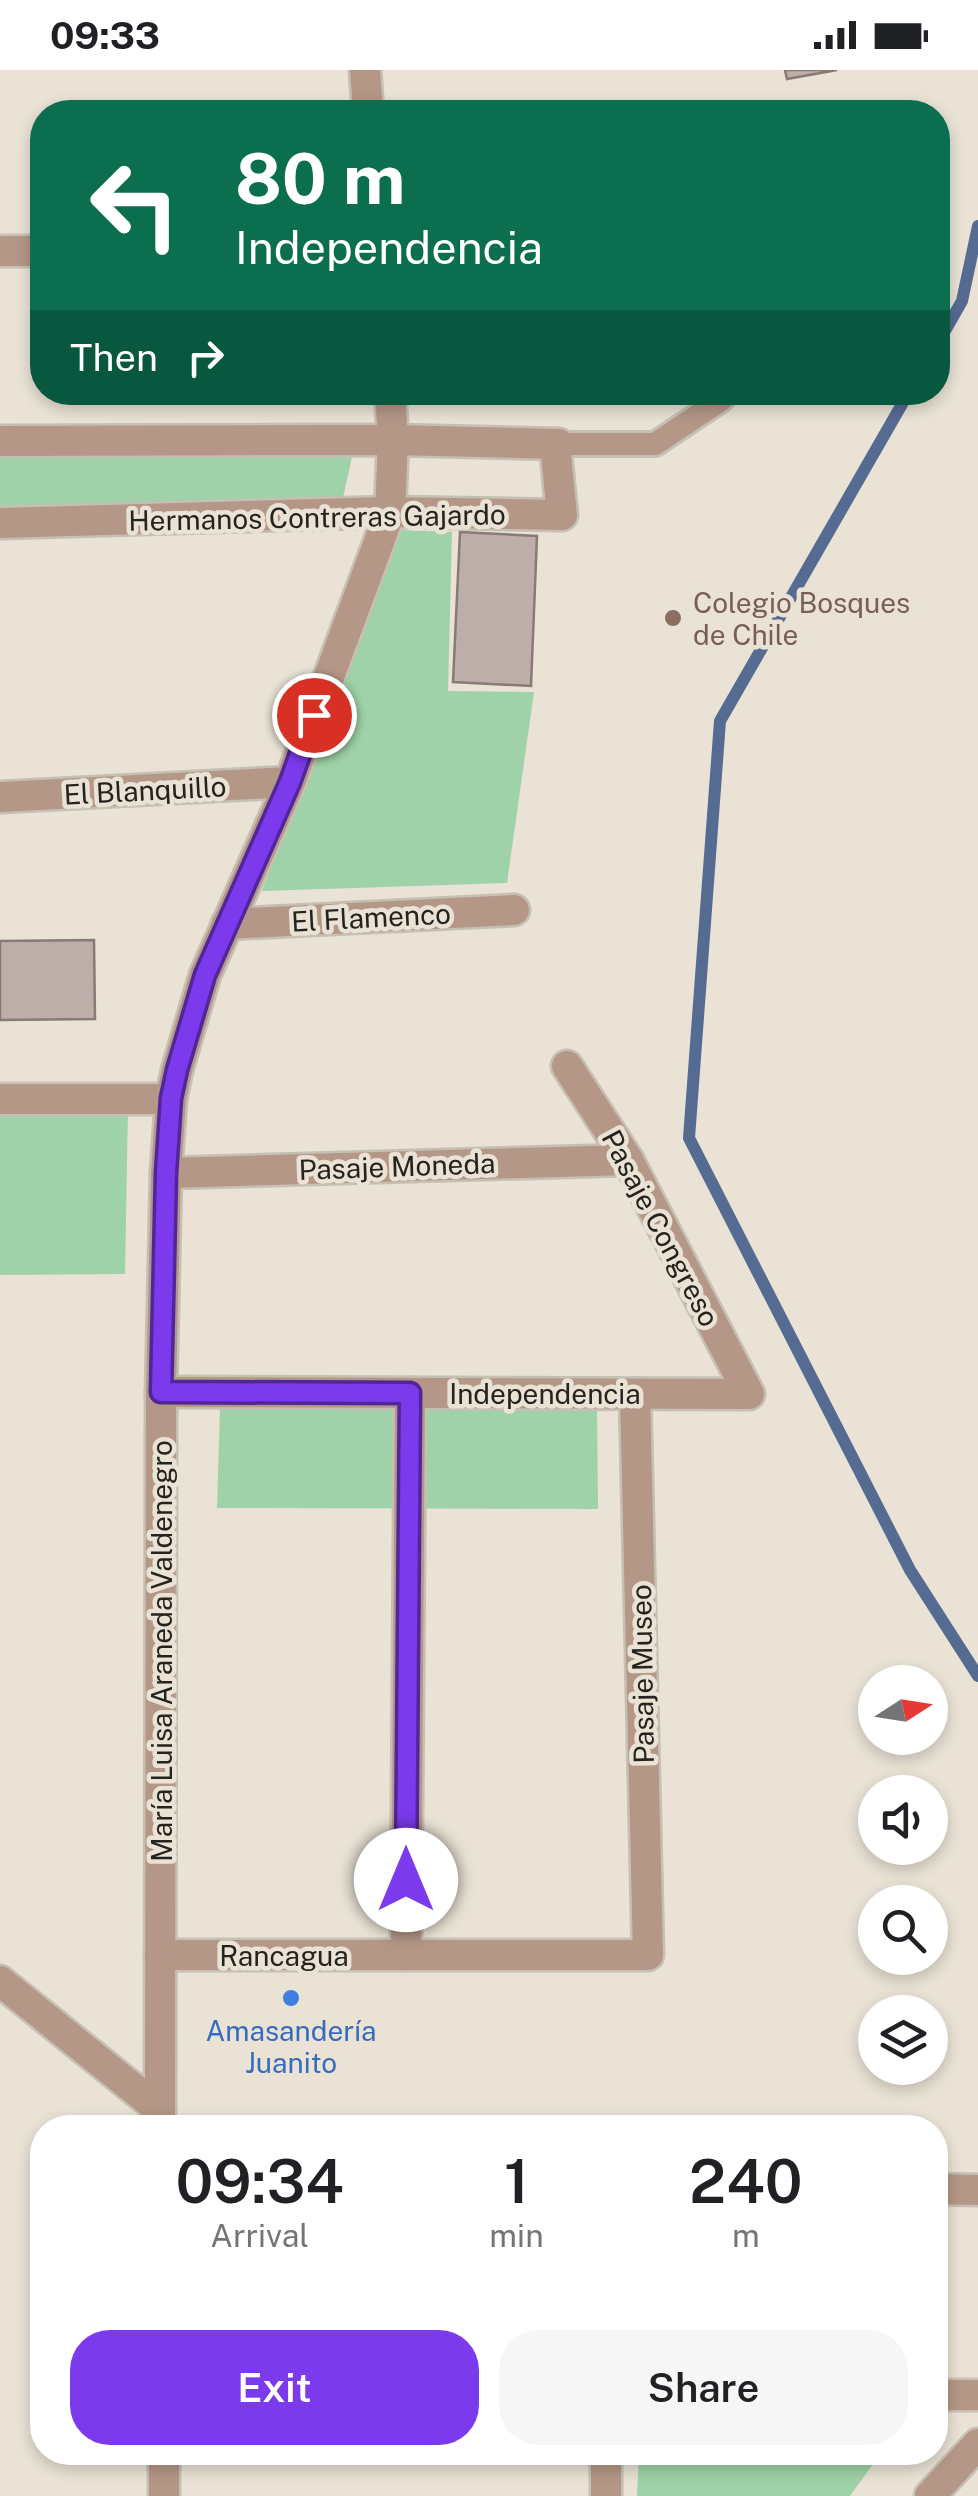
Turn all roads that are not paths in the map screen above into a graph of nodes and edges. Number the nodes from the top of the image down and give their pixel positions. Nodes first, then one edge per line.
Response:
1 (365, 70) edge
2 (367, 100) edge
3 (0, 251) edge
4 (30, 251) edge
5 (391, 405) edge
6 (714, 405) edge
7 (393, 440) junction
8 (0, 441) edge
9 (557, 444) junction
10 (390, 512) junction
11 (0, 523) edge
12 (290, 782) junction
13 (0, 797) edge
14 (514, 910) dead end
15 (227, 924) junction
16 (566, 1066) dead end
17 (171, 1098) junction
18 (0, 1099) edge
19 (628, 1160) junction
20 (166, 1173) junction
21 (161, 1392) junction
22 (410, 1393) junction
23 (636, 1394) junction
24 (749, 1394) joint
25 (160, 1955) junction
26 (406, 1955) junction
27 (648, 1955) joint
28 (0, 1981) edge
29 (155, 2115) edge
30 (160, 2115) edge
31 (948, 2189) edge
32 (978, 2190) edge
33 (948, 2395) edge
34 (978, 2395) edge
35 (978, 2444) edge
36 (164, 2465) edge
37 (606, 2465) edge
38 (164, 2496) edge
39 (606, 2496) edge
40 (930, 2496) edge

1 - 2 street
3 - 4 street
5 - 7 street, María Luisa Araneda Valdenegro
6 - 9 lane
7 - 8 street
7 - 9 street
7 - 10 street, María Luisa Araneda Valdenegro
9 - 10 street, Hermanos Contreras Gajardo
10 - 11 street, Hermanos Contreras Gajardo
10 - 12 street, María Luisa Araneda Valdenegro
12 - 13 street, El Blanquillo
12 - 15 street, María Luisa Araneda Valdenegro
14 - 15 street, El Flamenco
15 - 17 street, María Luisa Araneda Valdenegro
16 - 19 street, Pasaje Congreso
17 - 18 street
17 - 20 street, María Luisa Araneda Valdenegro
19 - 20 street, Pasaje Moneda
19 - 24 street, Pasaje Congreso
20 - 21 street, María Luisa Araneda Valdenegro
21 - 22 street, Independencia
21 - 25 street, María Luisa Araneda Valdenegro
22 - 23 street, Independencia
22 - 26 street
23 - 24 street, Independencia
23 - 27 street, Pasaje Museo
25 - 26 street, Rancagua
25 - 30 street, María Luisa Araneda Valdenegro
26 - 27 street, Rancagua
28 - 29 street
31 - 32 street
33 - 34 street
35 - 40 street
36 - 38 street
37 - 39 street

